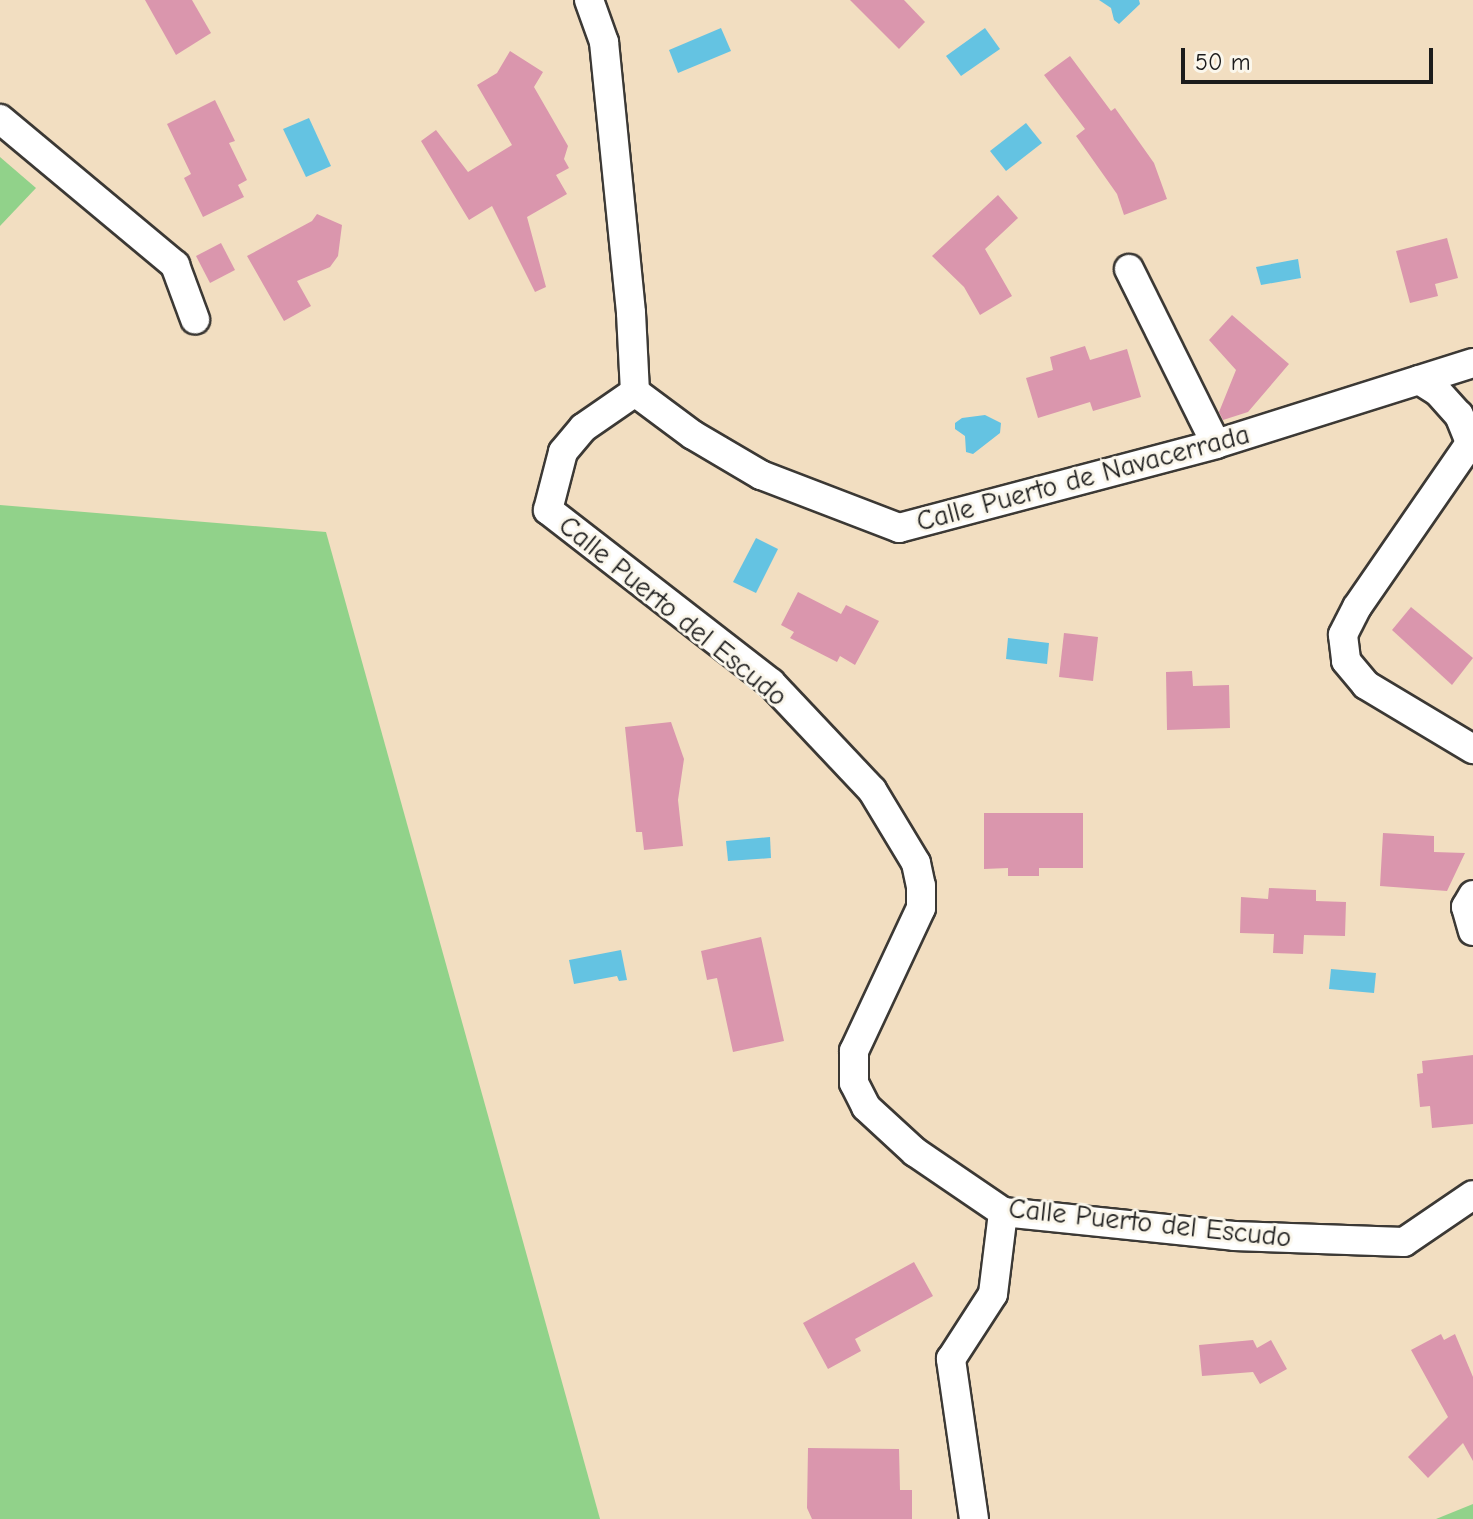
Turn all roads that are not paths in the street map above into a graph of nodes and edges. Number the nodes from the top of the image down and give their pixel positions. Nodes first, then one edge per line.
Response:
1 (589, 0) edge
2 (0, 119) edge
3 (1129, 269) dead end
4 (195, 319) dead end
5 (1473, 363) edge
6 (1419, 380) junction
7 (635, 392) junction
8 (1472, 442) edge
9 (1216, 444) junction
10 (1473, 749) edge
11 (1473, 895) edge
12 (1473, 931) edge
13 (1473, 1195) edge
14 (1003, 1212) junction
15 (974, 1519) edge

1 - 7 street
2 - 4 street
3 - 9 street
5 - 6 street, Calle Puerto de Navacerrada
6 - 8 street
6 - 9 street, Calle Puerto de Navacerrada
7 - 9 street, Calle Puerto de Navacerrada
7 - 14 street, Calle Puerto del Escudo
8 - 10 street
11 - 12 street
13 - 14 street, Calle Puerto del Escudo
14 - 15 street

